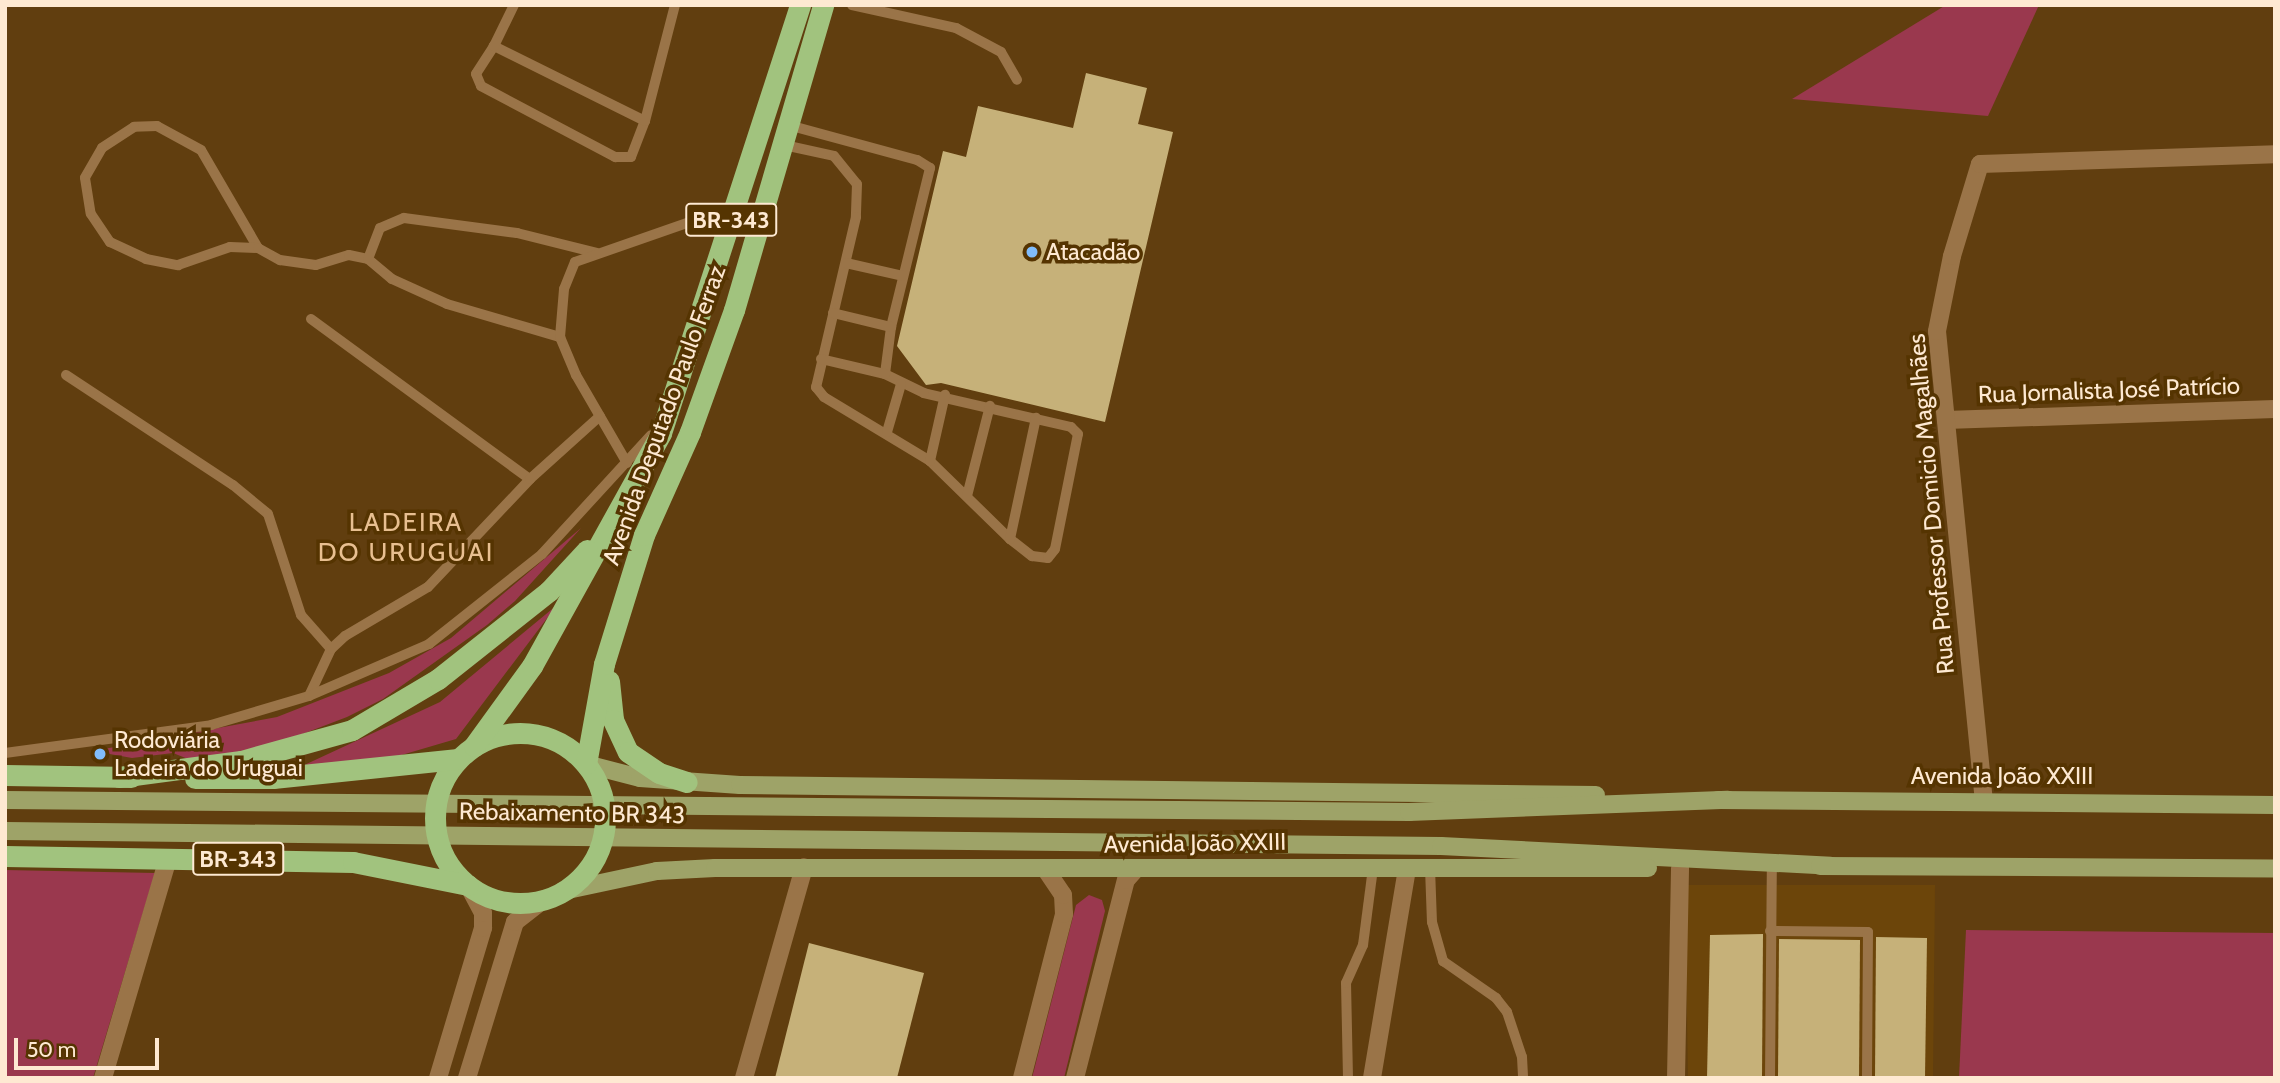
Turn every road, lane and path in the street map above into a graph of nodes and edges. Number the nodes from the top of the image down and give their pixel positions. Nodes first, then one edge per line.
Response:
1 (514, 5) edge
2 (674, 5) edge
3 (800, 5) edge
4 (823, 5) edge
5 (852, 5) edge
6 (494, 46) junction
7 (1017, 80) dead end
8 (645, 121) junction
9 (786, 135) junction
10 (2275, 154) edge
11 (736, 206) junction
12 (258, 248) junction
13 (597, 253) junction
14 (368, 259) junction
15 (846, 263) junction
16 (903, 276) junction
17 (832, 313) junction
18 (311, 319) dead end
19 (891, 327) junction
20 (560, 337) junction
21 (821, 359) junction
22 (66, 374) dead end
23 (885, 374) junction
24 (901, 384) junction
25 (945, 395) junction
26 (990, 406) junction
27 (2275, 409) edge
28 (669, 414) junction
29 (600, 416) junction
30 (1037, 418) junction
31 (1946, 420) junction
32 (887, 432) junction
33 (930, 461) junction
34 (626, 463) junction
35 (530, 479) junction
36 (967, 496) junction
37 (610, 526) junction
38 (644, 535) junction
39 (1010, 539) junction
40 (331, 649) junction
41 (309, 696) junction
42 (466, 752) junction
43 (5, 754) edge
44 (586, 764) junction
45 (5, 775) edge
46 (119, 777) junction
47 (687, 782) junction
48 (5, 800) edge
49 (1728, 800) junction
50 (1984, 802) junction
51 (2275, 804) edge
52 (1104, 810) joint
53 (5, 831) edge
54 (1138, 843) joint
55 (5, 856) edge
56 (169, 859) junction
57 (1772, 866) junction
58 (1830, 866) junction
59 (804, 867) junction
60 (1373, 868) junction
61 (1407, 868) junction
62 (1430, 868) junction
63 (1679, 868) junction
64 (2275, 869) edge
65 (1135, 870) junction
66 (1047, 871) junction
67 (468, 884) junction
68 (553, 895) junction
69 (1770, 931) junction
70 (103, 1078) edge
71 (438, 1078) edge
72 (467, 1078) edge
73 (744, 1078) edge
74 (1022, 1078) edge
75 (1075, 1078) edge
76 (1348, 1078) edge
77 (1372, 1078) edge
78 (1523, 1078) edge
79 (1676, 1078) edge
80 (1770, 1078) edge
81 (1867, 1078) edge

1 - 6 lane
2 - 8 lane
3 - 11 highway, Avenida Deputado Paulo Ferraz / BR-343
4 - 9 highway, Avenida Deputado Paulo Ferraz / BR-343
5 - 7 lane
6 - 8 lane
6 - 8 lane
9 - 15 lane
9 - 16 lane
9 - 38 highway, Avenida Deputado Paulo Ferraz / BR-343
10 - 31 street, Rua Professor Domicio Magalhães
11 - 13 lane
11 - 28 highway, Avenida Deputado Paulo Ferraz / BR-343
12 - 12 lane
12 - 14 lane
13 - 14 lane
13 - 20 lane
14 - 20 lane
15 - 16 lane
15 - 17 lane
16 - 19 lane
17 - 19 lane
17 - 21 lane
18 - 35 lane
19 - 23 lane
20 - 29 lane
21 - 23 lane
21 - 32 lane
22 - 40 lane
23 - 24 lane
24 - 25 lane
24 - 32 lane
25 - 26 lane
25 - 33 lane
26 - 30 lane
26 - 36 lane
27 - 31 street, Rua Jornalista José Patrício
28 - 34 lane, Avenida Deputado Paulo Ferraz
28 - 37 highway, Avenida Deputado Paulo Ferraz / BR-343
29 - 34 lane
29 - 35 lane
30 - 39 lane
30 - 39 lane
31 - 50 street, Rua Professor Domicio Magalhães
32 - 33 lane
33 - 36 lane
34 - 41 lane, Avenida Deputado Paulo Ferraz
35 - 40 lane
36 - 39 lane
37 - 42 highway, Avenida Deputado Paulo Ferraz / BR-343
37 - 46 highway
38 - 44 highway, Avenida Deputado Paulo Ferraz / BR-343
38 - 47 highway
40 - 41 lane
41 - 43 lane, Avenida Deputado Paulo Ferraz
42 - 44 highway
42 - 46 highway
42 - 67 highway, BR-343
44 - 47 main road, Avenida João XXIII
44 - 68 highway
45 - 46 highway
47 - 49 main road, Avenida João XXIII
48 - 52 main road, Rebaixamento BR 343
49 - 50 main road, Avenida João XXIII
49 - 52 main road, Avenida João XXIII
50 - 51 main road, Avenida João XXIII
53 - 54 main road, Rebaixamento BR 343
54 - 58 main road, Avenida João XXIII
55 - 56 highway, BR-343
56 - 67 highway, BR-343
56 - 70 street
57 - 58 main road, Avenida João XXIII
57 - 63 main road, Avenida João XXIII
57 - 69 lane
58 - 64 main road, Avenida João XXIII
59 - 66 main road, Avenida João XXIII
59 - 68 main road, Avenida João XXIII
59 - 73 street
60 - 61 main road, Avenida João XXIII
60 - 65 main road, Avenida João XXIII
60 - 76 lane
61 - 62 main road, Avenida João XXIII
61 - 77 street
62 - 63 main road, Avenida João XXIII
62 - 78 lane
63 - 79 street
65 - 66 main road, Avenida João XXIII
65 - 75 street
66 - 74 street
67 - 68 highway, BR-343
67 - 71 street
68 - 72 street
69 - 80 lane
69 - 81 lane

